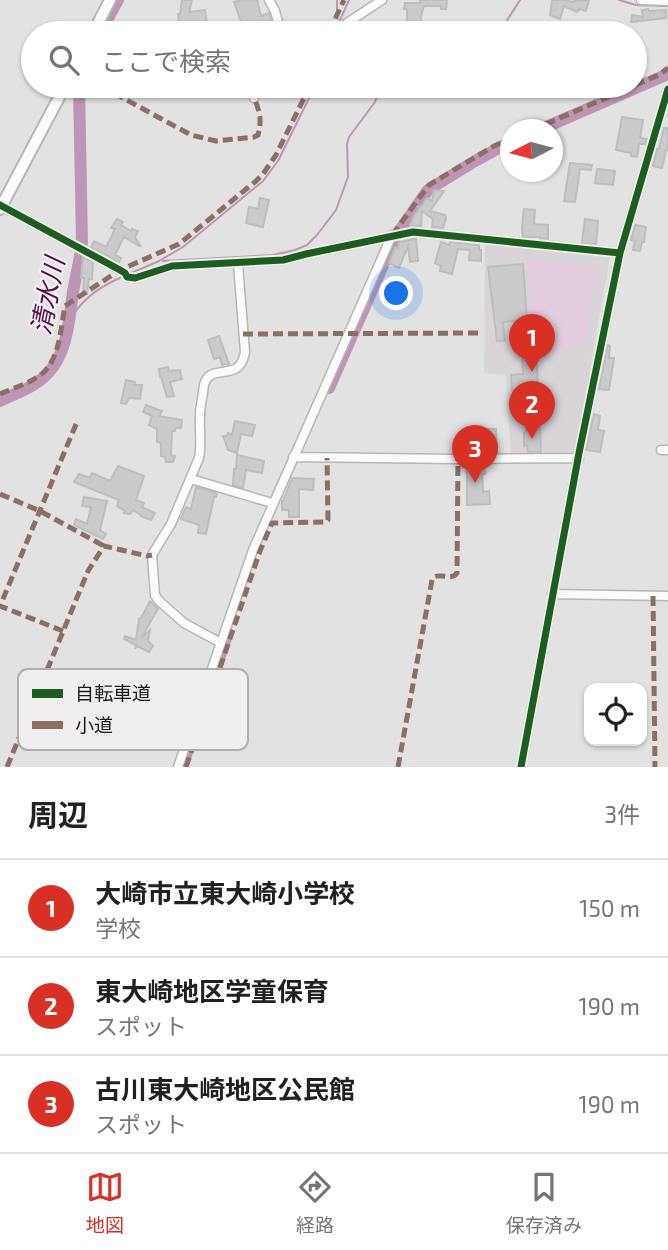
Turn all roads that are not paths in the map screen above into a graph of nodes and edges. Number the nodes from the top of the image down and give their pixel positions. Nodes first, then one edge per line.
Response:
1 (110, 0) edge
2 (269, 0) edge
3 (382, 0) edge
4 (641, 0) edge
5 (668, 1) edge
6 (99, 21) edge
7 (277, 21) edge
8 (349, 21) edge
9 (668, 89) edge
10 (59, 98) edge
11 (1, 206) edge
12 (392, 236) junction
13 (620, 253) junction
14 (238, 264) junction
15 (293, 457) junction
16 (579, 458) junction
17 (191, 479) junction
18 (272, 503) junction
19 (552, 594) junction
20 (668, 596) edge
21 (221, 643) junction
22 (212, 669) edge
23 (184, 750) edge
24 (178, 767) edge
25 (521, 767) edge

1 - 6 street
2 - 7 street
3 - 8 street
4 - 5 street
9 - 13 street
10 - 11 street
11 - 14 street
12 - 13 street
12 - 14 street
12 - 15 street
13 - 16 street
14 - 17 street
15 - 16 street
15 - 18 street
16 - 19 street
17 - 18 street
17 - 21 street
18 - 21 street
19 - 20 street
19 - 25 street
21 - 22 street
23 - 24 street

